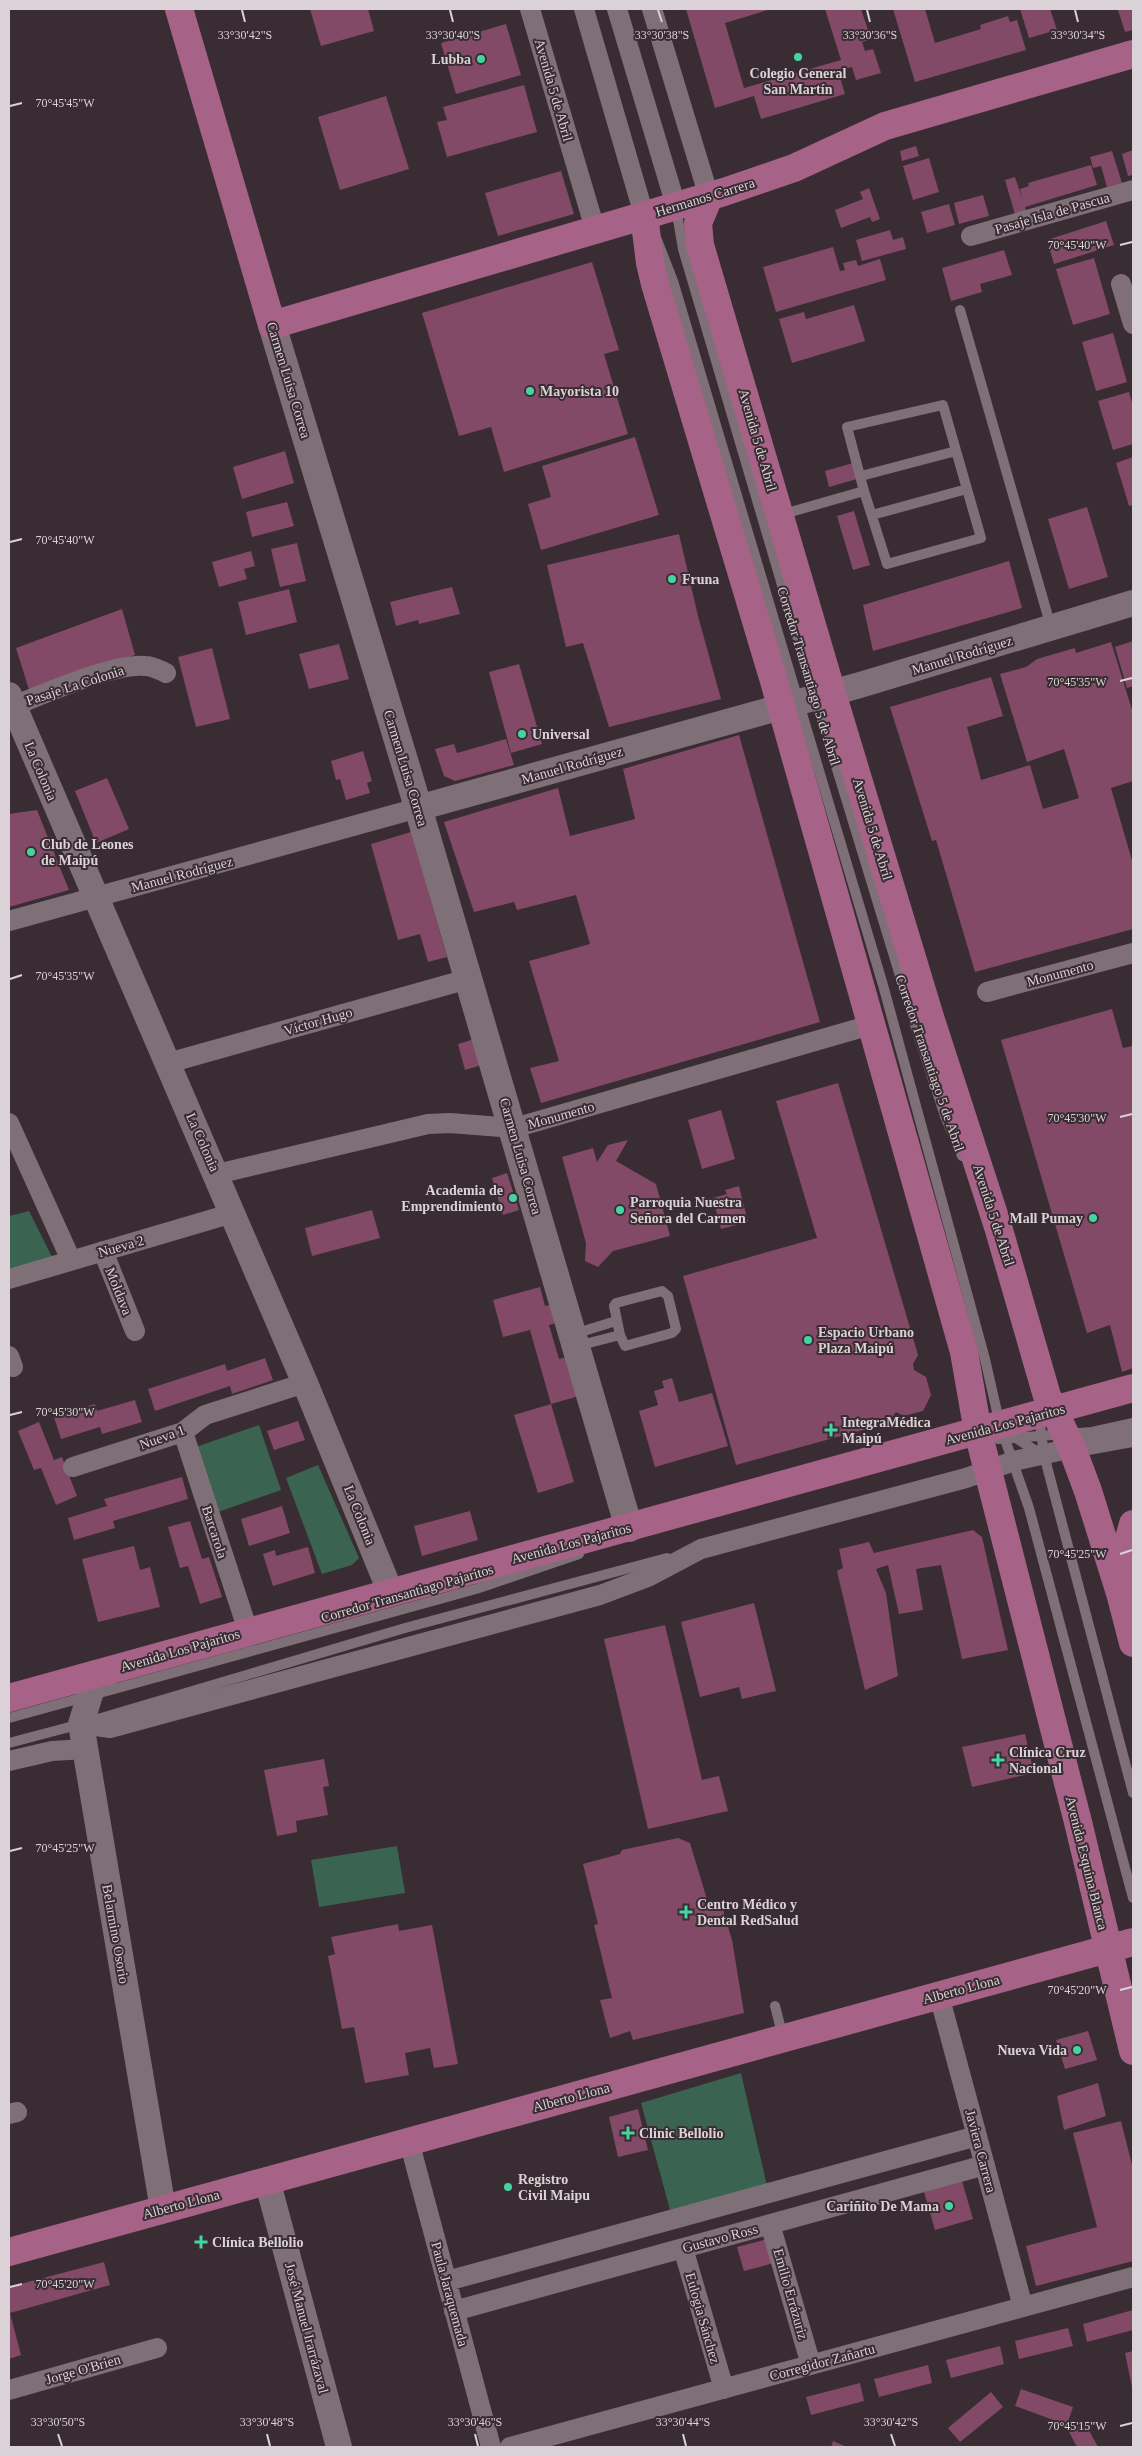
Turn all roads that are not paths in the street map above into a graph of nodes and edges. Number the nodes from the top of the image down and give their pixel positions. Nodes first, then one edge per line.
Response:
1 (179, 9) edge
2 (530, 9) edge
3 (584, 9) edge
4 (617, 9) edge
5 (652, 9) edge
6 (1133, 54) edge
7 (1133, 190) edge
8 (709, 197) junction
9 (676, 206) junction
10 (644, 215) junction
11 (595, 229) junction
12 (971, 236) dead end
13 (1122, 284) dead end
14 (960, 310) dead end
15 (1133, 324) edge
16 (272, 325) junction
17 (750, 447) junction
18 (956, 451) junction
19 (716, 457) junction
20 (861, 476) junction
21 (967, 489) junction
22 (864, 491) junction
23 (780, 515) junction
24 (872, 515) junction
25 (1133, 603) edge
26 (1051, 628) junction
27 (166, 673) dead end
28 (11, 700) edge
29 (807, 700) junction
30 (418, 808) junction
31 (95, 898) junction
32 (9, 920) edge
33 (1133, 953) edge
34 (468, 979) junction
35 (883, 985) junction
36 (987, 992) dead end
37 (871, 1025) junction
38 (168, 1063) junction
39 (9, 1123) edge
40 (514, 1128) junction
41 (965, 1164) dead end
42 (217, 1174) junction
43 (971, 1179) dead end
44 (233, 1213) junction
45 (103, 1251) junction
46 (71, 1260) junction
47 (9, 1279) edge
48 (616, 1321) junction
49 (134, 1331) dead end
50 (620, 1334) junction
51 (576, 1340) junction
52 (306, 1382) junction
53 (1133, 1388) edge
54 (1133, 1423) edge
55 (1054, 1428) junction
56 (183, 1432) junction
57 (991, 1436) junction
58 (1133, 1437) edge
59 (1044, 1455) junction
60 (1014, 1462) junction
61 (73, 1467) dead end
62 (989, 1471) junction
63 (855, 1476) dead end
64 (1133, 1524) edge
65 (625, 1534) junction
66 (586, 1552) dead end
67 (390, 1591) junction
68 (1120, 1593) junction
69 (248, 1631) junction
70 (1133, 1643) edge
71 (112, 1669) junction
72 (88, 1696) junction
73 (9, 1698) edge
74 (9, 1718) edge
75 (80, 1724) junction
76 (9, 1742) edge
77 (85, 1749) junction
78 (9, 1762) edge
79 (1133, 1793) edge
80 (1133, 1898) edge
81 (1121, 1945) edge
82 (939, 1995) junction
83 (775, 2006) dead end
84 (783, 2038) junction
85 (1133, 2050) edge
86 (977, 2136) junction
87 (409, 2142) junction
88 (985, 2165) junction
89 (267, 2180) junction
90 (163, 2209) junction
91 (770, 2224) junction
92 (683, 2248) junction
93 (9, 2252) edge
94 (1133, 2277) edge
95 (447, 2281) junction
96 (1023, 2307) junction
97 (454, 2310) junction
98 (157, 2348) dead end
99 (811, 2365) junction
100 (724, 2389) junction
101 (9, 2390) edge
102 (339, 2447) edge
103 (491, 2447) edge
104 (510, 2447) edge

1 - 16 main road, Carmen Luisa Correa
2 - 11 street, Avenida 5 de Abril
3 - 10 street
4 - 9 street, Corredor Transantiago 5 de Abril
5 - 8 street
6 - 8 main road, Hermanos Carrera
7 - 12 street, Pasaje Isla de Pascua
8 - 9 main road, Hermanos Carrera
8 - 17 main road, Avenida 5 de Abril
9 - 10 main road, Hermanos Carrera
9 - 17 lane, Corredor Transantiago 5 de Abril
10 - 11 main road, Hermanos Carrera
10 - 19 main road, Avenida 5 de Abril
11 - 16 main road, Hermanos Carrera
13 - 15 street
14 - 26 lane
16 - 30 main road, Carmen Luisa Correa
17 - 19 lane
17 - 23 main road, Avenida 5 de Abril
17 - 29 lane, Corredor Transantiago 5 de Abril
18 - 20 lane
18 - 20 lane
18 - 21 lane
19 - 29 main road, Avenida 5 de Abril
20 - 22 lane
21 - 24 lane
21 - 24 lane
22 - 23 lane
22 - 24 lane
23 - 29 main road, Avenida 5 de Abril
25 - 26 street, Manuel Rodríguez
26 - 29 street, Manuel Rodríguez
27 - 28 street, Pasaje La Colonia
28 - 31 street, La Colonia
29 - 30 street, Manuel Rodríguez
29 - 35 lane, Corredor Transantiago 5 de Abril
29 - 37 main road, Avenida 5 de Abril
29 - 41 lane, Corredor Transantiago 5 de Abril
29 - 55 main road, Avenida 5 de Abril
30 - 31 street, Manuel Rodríguez
30 - 34 main road, Carmen Luisa Correa
31 - 32 street, Manuel Rodríguez
31 - 38 street, La Colonia
33 - 36 street, Monumento
34 - 38 street, Víctor Hugo
34 - 40 main road, Carmen Luisa Correa
35 - 37 lane, Corredor Transantiago 5 de Abril
35 - 57 lane, Corredor Transantiago 5 de Abril
37 - 40 street, Monumento
37 - 57 main road, Avenida 5 de Abril
38 - 42 street, La Colonia
39 - 46 street
40 - 42 street, Monumento
40 - 51 main road, Carmen Luisa Correa
42 - 44 street, La Colonia
43 - 55 lane
44 - 45 street, Nueva 2
44 - 52 street, La Colonia
45 - 46 street, Nueva 2
45 - 49 street, Moldava
46 - 47 street, Nueva 2
48 - 50 lane
48 - 50 lane
48 - 51 lane
50 - 51 lane
51 - 65 main road, Carmen Luisa Correa
52 - 56 street, Nueva 1
52 - 67 street, La Colonia
53 - 55 main road, Avenida Los Pajaritos
54 - 55 lane
55 - 57 main road, Avenida Los Pajaritos
55 - 58 street, Avenida Los Pajaritos
55 - 59 street, Avenida Los Pajaritos
55 - 59 lane
55 - 68 main road, Avenida 5 de Abril
56 - 61 street, Nueva 1
56 - 69 street, Barcarola
57 - 59 lane
57 - 60 lane, Corredor Transantiago 5 de Abril
57 - 62 main road, Avenida 5 de Abril
57 - 65 main road, Avenida Los Pajaritos
59 - 60 street, Avenida Los Pajaritos
59 - 79 lane
60 - 62 street, Avenida Los Pajaritos
60 - 80 lane, Corredor Transantiago 5 de Abril
62 - 75 street, Avenida Los Pajaritos
62 - 81 main road, Avenida Esquina Blanca
63 - 65 lane
64 - 68 main road
65 - 67 main road, Avenida Los Pajaritos
66 - 72 lane, Corredor Transantiago Pajaritos
67 - 69 main road, Avenida Los Pajaritos
68 - 70 main road, Avenida 5 de Abril
69 - 71 main road, Avenida Los Pajaritos
71 - 72 street, Belarmino Osorio
71 - 73 main road, Avenida Los Pajaritos
72 - 74 lane, Corredor Transantiago Pajaritos
72 - 75 street, Belarmino Osorio
75 - 76 lane
75 - 77 street, Belarmino Osorio
77 - 78 street
77 - 90 street, Belarmino Osorio
81 - 82 main road, Alberto Llona
81 - 85 main road, Avenida Esquina Blanca
82 - 84 main road, Alberto Llona
82 - 86 street, Javiera Carrera
83 - 84 lane
84 - 87 main road, Alberto Llona
86 - 88 street, Javiera Carrera
86 - 95 street
87 - 89 main road, Alberto Llona
87 - 95 street, Paula Jaraquemada
88 - 91 street, Gustavo Ross
88 - 96 street, Javiera Carrera
89 - 90 main road, Alberto Llona
89 - 102 street, José Manuel Irarrázaval
90 - 93 main road, Alberto Llona
91 - 92 street, Gustavo Ross
91 - 99 street, Emilio Errázuriz
92 - 97 street, Gustavo Ross
92 - 100 street, Eulogia Sánchez
94 - 96 street, Corregidor Zañartu
95 - 97 street, Paula Jaraquemada
96 - 99 street, Corregidor Zañartu
97 - 103 street, Paula Jaraquemada
98 - 101 street, Jorge O'Brien
99 - 100 street, Corregidor Zañartu
100 - 104 street, Corregidor Zañartu

